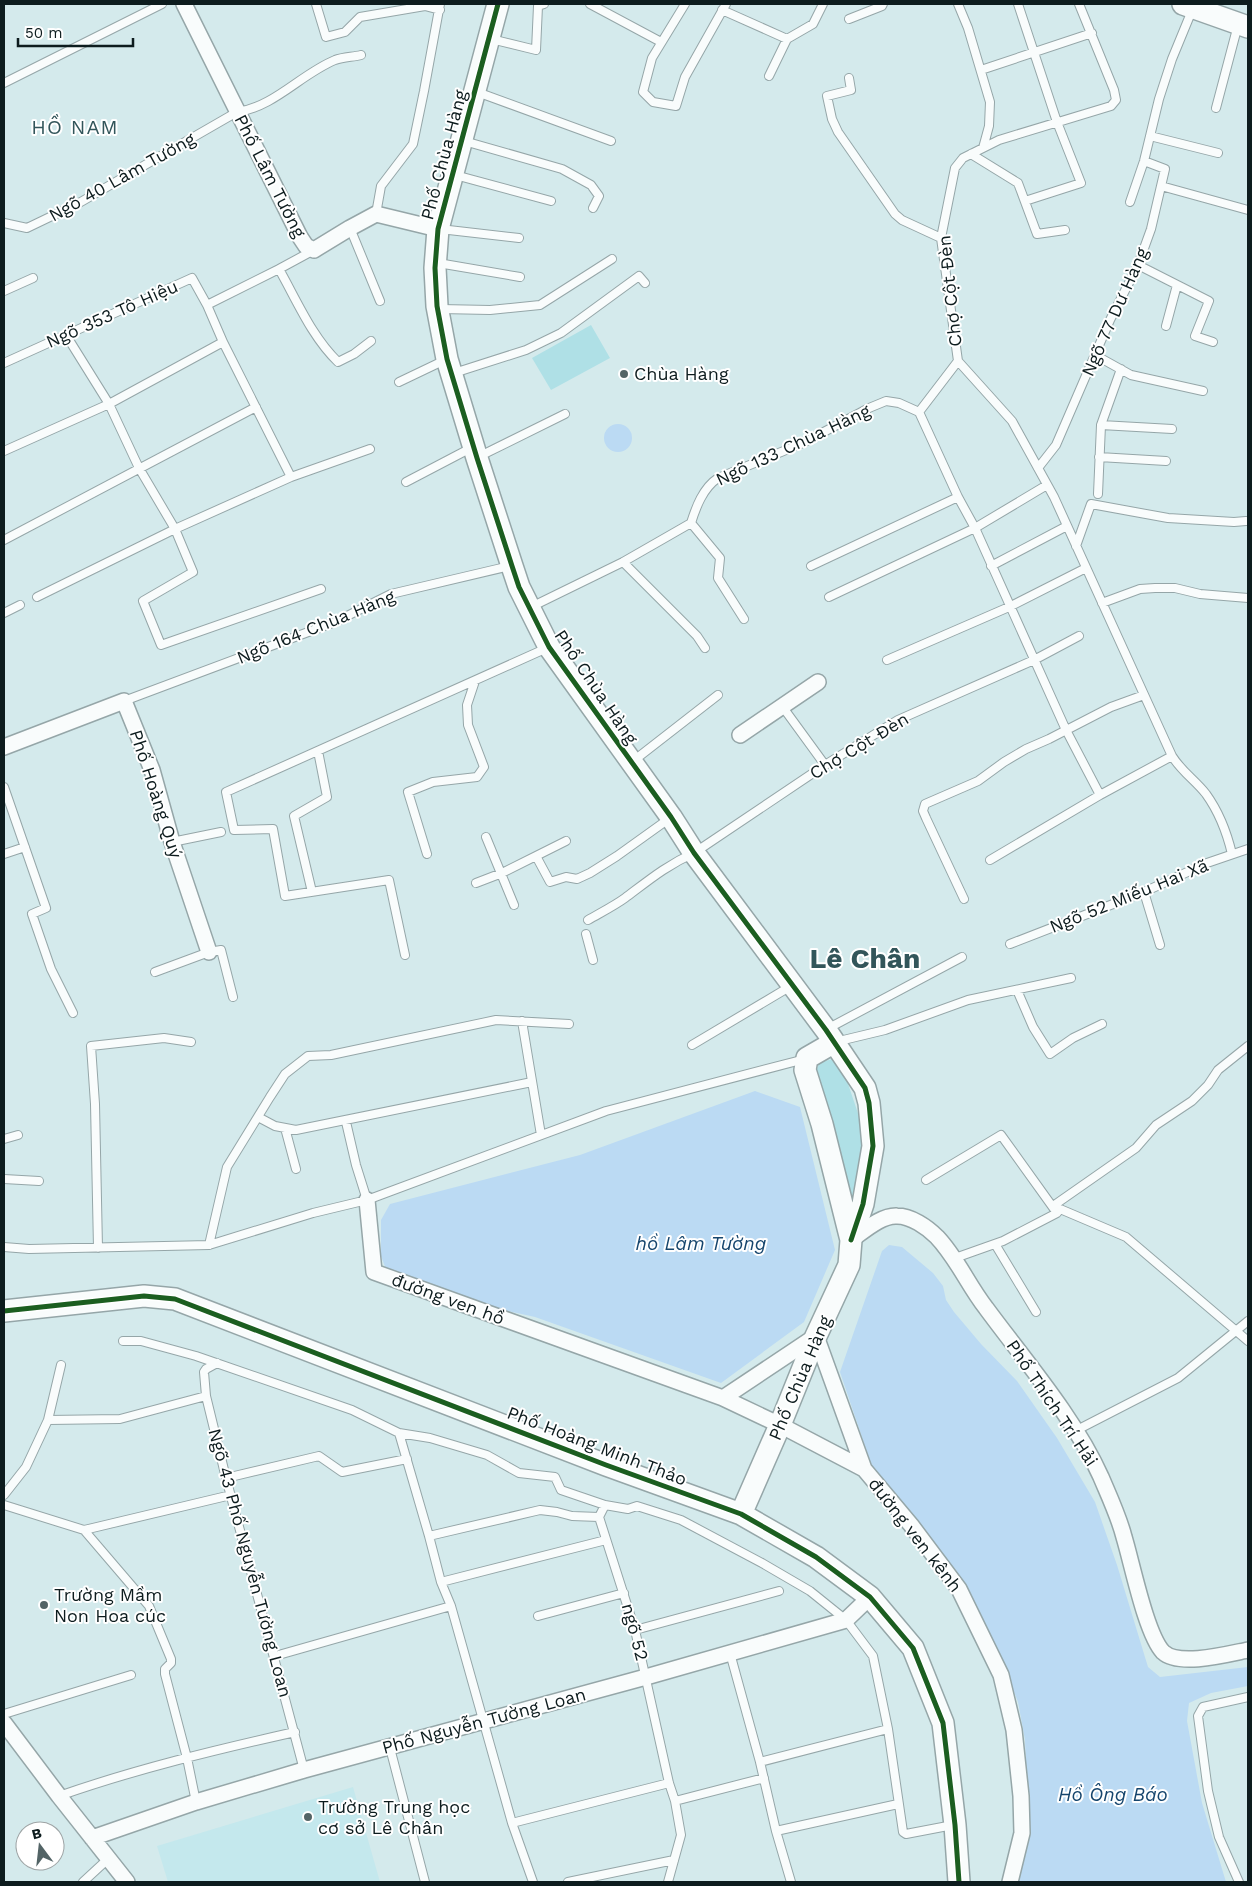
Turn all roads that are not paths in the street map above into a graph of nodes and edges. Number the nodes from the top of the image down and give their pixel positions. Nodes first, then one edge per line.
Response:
1 (162, 4) edge
2 (184, 4) edge
3 (316, 4) edge
4 (498, 4) edge
5 (544, 4) edge
6 (590, 4) edge
7 (685, 4) edge
8 (823, 4) edge
9 (883, 4) edge
10 (958, 4) edge
11 (1018, 4) edge
12 (1079, 4) edge
13 (1190, 5) edge
14 (440, 7) edge
15 (724, 7) edge
16 (849, 19) dead end
17 (1243, 25) edge
18 (1092, 33) junction
19 (787, 38) junction
20 (489, 39) junction
21 (661, 42) junction
22 (1034, 52) junction
23 (362, 55) dead end
24 (981, 70) junction
25 (769, 76) dead end
26 (849, 78) dead end
27 (4, 83) edge
28 (475, 91) junction
29 (1216, 108) dead end
30 (237, 112) junction
31 (1058, 122) junction
32 (1150, 136) junction
33 (462, 140) junction
34 (611, 141) dead end
35 (983, 148) junction
36 (1218, 153) dead end
37 (971, 154) junction
38 (1144, 161) junction
39 (453, 175) junction
40 (1161, 186) junction
41 (551, 201) dead end
42 (1025, 201) junction
43 (1130, 202) dead end
44 (593, 208) dead end
45 (1248, 210) edge
46 (376, 214) junction
47 (4, 223) edge
48 (350, 228) junction
49 (438, 229) junction
50 (1065, 230) dead end
51 (519, 238) dead end
52 (941, 238) junction
53 (314, 250) junction
54 (612, 260) dead end
55 (436, 263) junction
56 (1138, 265) junction
57 (279, 269) junction
58 (520, 277) dead end
59 (33, 278) dead end
60 (645, 283) dead end
61 (1177, 285) junction
62 (4, 291) edge
63 (380, 301) dead end
64 (206, 305) junction
65 (438, 309) junction
66 (1166, 326) dead end
67 (66, 335) junction
68 (371, 341) dead end
69 (223, 342) junction
70 (1213, 342) dead end
71 (1095, 355) junction
72 (958, 361) junction
73 (4, 363) edge
74 (450, 367) junction
75 (1121, 369) junction
76 (399, 382) dead end
77 (1203, 391) dead end
78 (109, 404) junction
79 (256, 407) junction
80 (919, 412) junction
81 (565, 414) dead end
82 (1101, 425) junction
83 (1172, 429) dead end
84 (370, 449) dead end
85 (4, 451) edge
86 (475, 453) junction
87 (1099, 457) junction
88 (1166, 461) dead end
89 (139, 468) junction
90 (1038, 468) junction
91 (291, 478) junction
92 (406, 482) dead end
93 (1047, 485) junction
94 (1098, 494) dead end
95 (958, 497) junction
96 (1246, 521) dead end
97 (691, 523) junction
98 (1067, 526) junction
99 (975, 528) junction
100 (175, 529) junction
101 (4, 540) edge
102 (1076, 546) junction
103 (623, 562) junction
104 (512, 566) junction
105 (810, 566) dead end
106 (991, 566) junction
107 (1086, 568) junction
108 (321, 589) dead end
109 (38, 596) dead end
110 (829, 597) dead end
111 (1248, 598) edge
112 (1102, 603) junction
113 (20, 606) dead end
114 (531, 607) junction
115 (1009, 607) junction
116 (4, 613) edge
117 (744, 618) dead end
118 (1079, 636) dead end
119 (549, 647) junction
120 (705, 648) dead end
121 (887, 660) dead end
122 (1034, 660) junction
123 (475, 681) junction
124 (818, 682) dead end
125 (1144, 695) junction
126 (718, 696) dead end
127 (124, 701) junction
128 (782, 706) junction
129 (1066, 730) junction
130 (740, 735) dead end
131 (4, 747) edge
132 (318, 751) junction
133 (1172, 756) junction
134 (631, 762) junction
135 (825, 765) junction
136 (4, 787) edge
137 (1100, 795) junction
138 (671, 817) junction
139 (221, 832) dead end
140 (486, 837) dead end
141 (566, 841) dead end
142 (172, 842) junction
143 (25, 847) junction
144 (1248, 849) edge
145 (694, 853) junction
146 (4, 854) edge
147 (427, 854) dead end
148 (1232, 854) junction
149 (536, 856) junction
150 (990, 860) dead end
151 (502, 873) junction
152 (476, 883) dead end
153 (312, 892) junction
154 (1144, 892) junction
155 (964, 899) dead end
156 (514, 905) dead end
157 (588, 920) dead end
158 (586, 934) dead end
159 (1010, 944) dead end
160 (1160, 945) dead end
161 (209, 952) junction
162 (405, 955) dead end
163 (962, 957) dead end
164 (593, 960) dead end
165 (155, 972) dead end
166 (1071, 978) dead end
167 (792, 985) junction
168 (1017, 990) junction
169 (234, 996) dead end
170 (73, 1013) dead end
171 (522, 1021) junction
172 (569, 1024) dead end
173 (1102, 1024) dead end
174 (830, 1036) junction
175 (191, 1042) dead end
176 (692, 1045) dead end
177 (1248, 1046) edge
178 (807, 1058) junction
179 (532, 1082) junction
180 (258, 1117) junction
181 (346, 1122) junction
182 (286, 1128) junction
183 (18, 1135) dead end
184 (541, 1135) junction
185 (4, 1139) edge
186 (296, 1169) dead end
187 (4, 1179) edge
188 (926, 1180) dead end
189 (39, 1181) dead end
190 (367, 1200) junction
191 (1053, 1206) junction
192 (851, 1240) junction
193 (995, 1244) junction
194 (209, 1245) junction
195 (4, 1247) edge
196 (98, 1248) junction
197 (955, 1258) junction
198 (4, 1311) edge
199 (1036, 1312) dead end
200 (1248, 1321) edge
201 (1236, 1331) junction
202 (816, 1336) junction
203 (123, 1340) dead end
204 (1248, 1341) edge
205 (218, 1363) junction
206 (61, 1365) dead end
207 (206, 1396) junction
208 (723, 1398) junction
209 (48, 1420) junction
210 (780, 1425) junction
211 (1075, 1431) junction
212 (399, 1432) junction
213 (407, 1459) junction
214 (864, 1469) junction
215 (226, 1478) junction
216 (230, 1494) junction
217 (4, 1495) edge
218 (4, 1505) edge
219 (605, 1505) junction
220 (741, 1514) junction
221 (599, 1517) junction
222 (84, 1530) junction
223 (430, 1536) junction
224 (606, 1540) junction
225 (441, 1582) junction
226 (779, 1591) dead end
227 (624, 1593) junction
228 (870, 1597) junction
229 (450, 1606) junction
230 (538, 1616) dead end
231 (846, 1620) junction
232 (635, 1630) junction
233 (1248, 1650) edge
234 (729, 1652) junction
235 (275, 1656) junction
236 (131, 1675) dead end
237 (646, 1677) junction
238 (1248, 1697) edge
239 (4, 1714) edge
240 (484, 1721) junction
241 (4, 1722) edge
242 (888, 1728) junction
243 (295, 1732) junction
244 (390, 1748) junction
245 (187, 1758) junction
246 (760, 1762) junction
247 (304, 1770) junction
248 (764, 1778) junction
249 (669, 1783) junction
250 (59, 1796) junction
251 (674, 1801) junction
252 (196, 1802) junction
253 (898, 1804) junction
254 (512, 1823) junction
255 (955, 1825) junction
256 (776, 1831) junction
257 (92, 1838) junction
258 (109, 1858) junction
259 (674, 1860) junction
260 (83, 1882) edge
261 (128, 1882) edge
262 (425, 1882) edge
263 (533, 1882) edge
264 (568, 1882) edge
265 (668, 1882) edge
266 (791, 1882) edge
267 (959, 1882) edge
268 (1010, 1882) edge
269 (1239, 1882) edge

1 - 27 lane
2 - 30 street, Phố Lâm Tường
3 - 14 lane
4 - 20 street, Phố Chùa Hàng
5 - 20 lane
6 - 21 lane
7 - 21 lane
8 - 19 lane
9 - 16 lane
10 - 24 lane
11 - 22 lane
12 - 18 lane
13 - 17 street
13 - 32 lane
14 - 46 lane
15 - 19 lane
15 - 21 lane
17 - 29 lane
18 - 22 lane
18 - 31 lane, Chợ Cột Đèn
19 - 25 lane
20 - 28 street, Phố Chùa Hàng
22 - 24 lane
22 - 31 lane
23 - 30 lane, Ngõ 40 Lâm Tường
24 - 35 lane
26 - 52 lane
28 - 33 street, Phố Chùa Hàng
28 - 34 lane
30 - 47 lane, Ngõ 40 Lâm Tường
30 - 53 street, Phố Lâm Tường
31 - 35 lane, Chợ Cột Đèn
31 - 42 lane
32 - 36 lane
32 - 38 lane
33 - 39 street, Phố Chùa Hàng
33 - 44 lane
35 - 37 lane, Chợ Cột Đèn
37 - 42 lane
37 - 52 lane, Chợ Cột Đèn
38 - 40 lane, Ngõ 77 Dư Hàng
38 - 43 lane
39 - 41 lane
39 - 49 street, Phố Chùa Hàng
40 - 45 lane
40 - 56 lane, Ngõ 77 Dư Hàng
42 - 50 lane
46 - 48 street, Phố Lâm Tường
46 - 49 street
48 - 53 street, Phố Lâm Tường
48 - 63 lane
49 - 51 lane
49 - 55 street, Phố Chùa Hàng
52 - 72 lane, Chợ Cột Đèn
53 - 57 lane
54 - 65 lane
55 - 58 lane
55 - 65 street, Phố Chùa Hàng
56 - 61 lane
56 - 71 lane, Ngõ 77 Dư Hàng
57 - 64 lane
57 - 68 lane
59 - 62 lane
60 - 74 lane
61 - 66 lane
61 - 70 lane
64 - 67 lane, Ngõ 353 Tô Hiệu
64 - 69 lane
65 - 74 street, Phố Chùa Hàng
67 - 73 lane, Ngõ 353 Tô Hiệu
67 - 78 lane
69 - 78 lane
69 - 79 lane
71 - 75 lane
71 - 90 lane, Ngõ 77 Dư Hàng
72 - 80 lane, Chợ Cột Đèn
72 - 90 lane, Chợ Cột Đèn
74 - 76 lane
74 - 86 street, Phố Chùa Hàng
75 - 77 lane
75 - 82 lane
78 - 85 lane
78 - 89 lane
79 - 89 lane
79 - 91 lane
80 - 95 lane
80 - 97 lane, Ngõ 133 Chùa Hàng
81 - 86 lane
82 - 83 lane
82 - 87 lane
84 - 91 lane
86 - 92 lane
86 - 104 street, Phố Chùa Hàng
87 - 88 lane
87 - 94 lane
89 - 100 lane
89 - 101 lane
90 - 93 lane, Chợ Cột Đèn
91 - 100 lane
93 - 98 lane, Chợ Cột Đèn
93 - 99 lane
95 - 99 lane
95 - 105 lane
96 - 102 lane
97 - 103 lane
97 - 117 lane
98 - 102 lane, Chợ Cột Đèn
98 - 106 lane
99 - 106 lane
99 - 110 lane
100 - 108 lane
100 - 109 lane
102 - 107 lane, Chợ Cột Đèn
103 - 114 lane
103 - 120 lane
104 - 114 street, Phố Chùa Hàng
104 - 127 lane, Ngõ 164 Chùa Hàng
106 - 115 lane
107 - 112 lane, Chợ Cột Đèn
107 - 115 lane
111 - 112 lane
112 - 125 lane, Chợ Cột Đèn
113 - 116 lane
114 - 119 street, Phố Chùa Hàng
115 - 121 lane
115 - 122 lane
118 - 122 lane, Chợ Cột Đèn
119 - 123 lane
119 - 134 street, Phố Chùa Hàng
122 - 129 lane
122 - 135 lane, Chợ Cột Đèn
123 - 132 lane
123 - 147 lane
124 - 128 street
125 - 129 lane
125 - 133 lane, Chợ Cột Đèn
126 - 134 lane
127 - 131 street
127 - 142 street, Phố Hoàng Quý
128 - 130 street
128 - 135 lane
129 - 137 lane
129 - 155 lane
132 - 153 lane
132 - 153 lane
133 - 137 lane
133 - 148 lane, Chợ Cột Đèn
134 - 138 street, Phố Chùa Hàng
135 - 145 lane, Chợ Cột Đèn
136 - 143 lane
137 - 150 lane
138 - 145 street, Phố Chùa Hàng
138 - 149 lane
139 - 142 lane
140 - 151 lane
141 - 149 lane
142 - 161 street, Phố Hoàng Quý
143 - 146 lane
143 - 170 lane
144 - 148 lane, Ngõ 52 Miếu Hai Xã
145 - 157 lane, Chợ Cột Đèn
145 - 167 street, Phố Chùa Hàng
148 - 154 lane, Ngõ 52 Miếu Hai Xã
149 - 151 lane
151 - 152 lane
151 - 156 lane
153 - 162 lane
154 - 159 lane, Ngõ 52 Miếu Hai Xã
154 - 160 lane
158 - 164 lane
161 - 165 lane
161 - 169 lane
163 - 174 lane
166 - 168 lane
167 - 174 street, Phố Chùa Hàng
167 - 176 lane
168 - 173 lane
168 - 174 lane
171 - 172 lane
171 - 179 lane
171 - 180 lane
174 - 178 street
174 - 192 street, Phố Chùa Hàng
175 - 196 lane
177 - 191 lane
178 - 184 lane
178 - 192 street, Phố Chùa Hàng
179 - 181 lane
179 - 184 lane
180 - 182 lane
180 - 194 lane
181 - 182 lane
181 - 190 lane
182 - 186 lane
183 - 185 lane
184 - 190 lane
187 - 189 lane
188 - 191 lane
190 - 194 lane
190 - 208 street, đường ven hồ
191 - 193 lane
191 - 201 lane
192 - 197 street, Phố Thích Trí Hải
192 - 202 street, Phố Chùa Hàng
193 - 197 lane
193 - 199 lane
194 - 196 lane
195 - 196 lane
197 - 211 street, Phố Thích Trí Hải
198 - 220 street, Phố Hoàng Minh Thảo
200 - 201 lane
201 - 204 lane
201 - 211 lane
202 - 208 street
202 - 210 street, Phố Chùa Hàng
202 - 214 street, đường ven kênh
203 - 205 lane
205 - 207 lane, Ngõ 43 Phố Nguyễn Tường Loan
205 - 212 lane
206 - 209 lane
207 - 209 lane
207 - 215 lane, Ngõ 43 Phố Nguyễn Tường Loan
208 - 210 street
209 - 217 lane
210 - 214 street
210 - 220 street, Phố Chùa Hàng
211 - 233 street, Phố Thích Trí Hải
212 - 213 lane
212 - 219 lane
213 - 215 lane
213 - 223 lane
214 - 268 street, đường ven kênh
215 - 216 lane, Ngõ 43 Phố Nguyễn Tường Loan
216 - 222 lane
216 - 235 lane, Ngõ 43 Phố Nguyễn Tường Loan
218 - 222 lane
219 - 221 lane
219 - 231 lane
220 - 228 street, Phố Hoàng Minh Thảo
221 - 223 lane
221 - 224 lane, ngõ 52
222 - 245 lane
223 - 225 lane
224 - 225 lane
224 - 227 lane, ngõ 52
225 - 229 lane
226 - 232 lane
227 - 230 lane
227 - 232 lane, ngõ 52
228 - 231 street, Phố Nguyễn Tường Loan
228 - 255 street, Phố Hoàng Minh Thảo
229 - 235 lane
229 - 240 lane
231 - 234 street, Phố Nguyễn Tường Loan
231 - 242 lane
232 - 237 lane, ngõ 52
234 - 237 street, Phố Nguyễn Tường Loan
234 - 246 lane
235 - 243 lane, Ngõ 43 Phố Nguyễn Tường Loan
236 - 239 lane
237 - 240 street, Phố Nguyễn Tường Loan
237 - 249 lane, ngõ 52
238 - 269 lane
240 - 244 street, Phố Nguyễn Tường Loan
240 - 254 lane
241 - 250 street
242 - 246 lane
242 - 253 lane
243 - 245 lane
243 - 247 lane, Ngõ 43 Phố Nguyễn Tường Loan
244 - 247 street, Phố Nguyễn Tường Loan
244 - 262 lane
245 - 250 lane
245 - 252 lane
246 - 248 lane
247 - 252 street, Phố Nguyễn Tường Loan
248 - 251 lane
248 - 256 lane
249 - 251 lane, ngõ 52
249 - 254 lane
250 - 257 street
251 - 259 lane, ngõ 52
252 - 257 street, Phố Nguyễn Tường Loan
253 - 255 lane
253 - 256 lane
254 - 263 lane
255 - 267 street, Phố Hoàng Minh Thảo
256 - 266 lane
257 - 258 street
258 - 260 lane
258 - 261 street
259 - 264 lane
259 - 265 lane, ngõ 52

